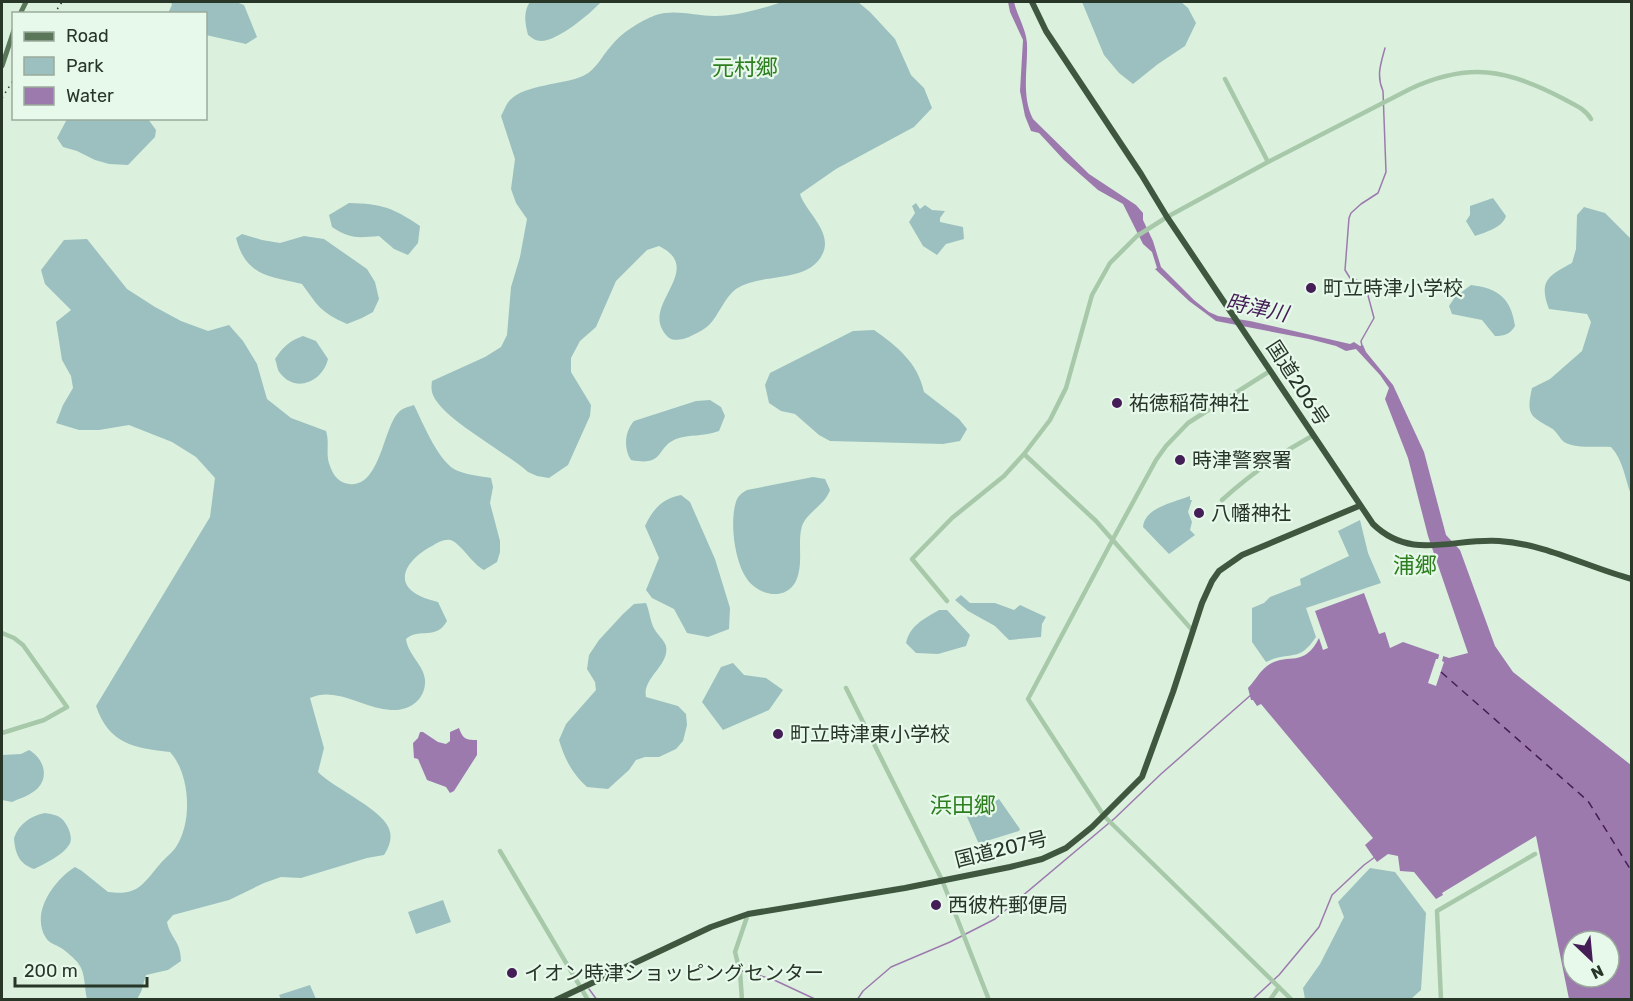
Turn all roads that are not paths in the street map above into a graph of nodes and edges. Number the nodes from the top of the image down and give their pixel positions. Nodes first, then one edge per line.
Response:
1 (1032, 2) edge
2 (12, 36) edge
3 (2, 66) edge
4 (1225, 79) dead end
5 (1591, 119) dead end
6 (1268, 162) junction
7 (1167, 217) junction
8 (1270, 370) junction
9 (1312, 435) junction
10 (1024, 454) junction
11 (1222, 500) dead end
12 (1359, 506) junction
13 (1113, 539) junction
14 (1632, 579) edge
15 (947, 601) dead end
16 (1192, 631) junction
17 (2, 633) edge
18 (846, 688) dead end
19 (2, 732) edge
20 (1106, 818) junction
21 (500, 851) dead end
22 (1535, 854) dead end
23 (942, 880) junction
24 (748, 914) junction
25 (1279, 987) junction
26 (581, 988) junction
27 (556, 999) edge
28 (588, 999) edge
29 (742, 999) edge
30 (989, 999) edge
31 (1270, 999) edge
32 (1292, 999) edge
33 (1441, 999) edge

1 - 7 highway, 国道206号
2 - 3 main road
4 - 6 street
5 - 6 street
6 - 7 street
7 - 8 highway, 国道206号
7 - 10 street
8 - 9 highway, 国道206号
8 - 13 street
9 - 11 street
9 - 12 highway, 国道206号
10 - 13 street
10 - 15 street
12 - 14 highway, 国道206号
12 - 16 highway, 国道207号
13 - 16 street
13 - 20 street
16 - 20 highway, 国道207号
17 - 19 street
18 - 23 street
20 - 23 highway, 国道207号
20 - 25 street
21 - 26 street
22 - 33 street
23 - 24 highway, 国道207号
23 - 30 street
24 - 26 highway, 国道207号
24 - 29 street
25 - 31 street
25 - 32 street
26 - 27 highway, 国道207号
26 - 28 street

